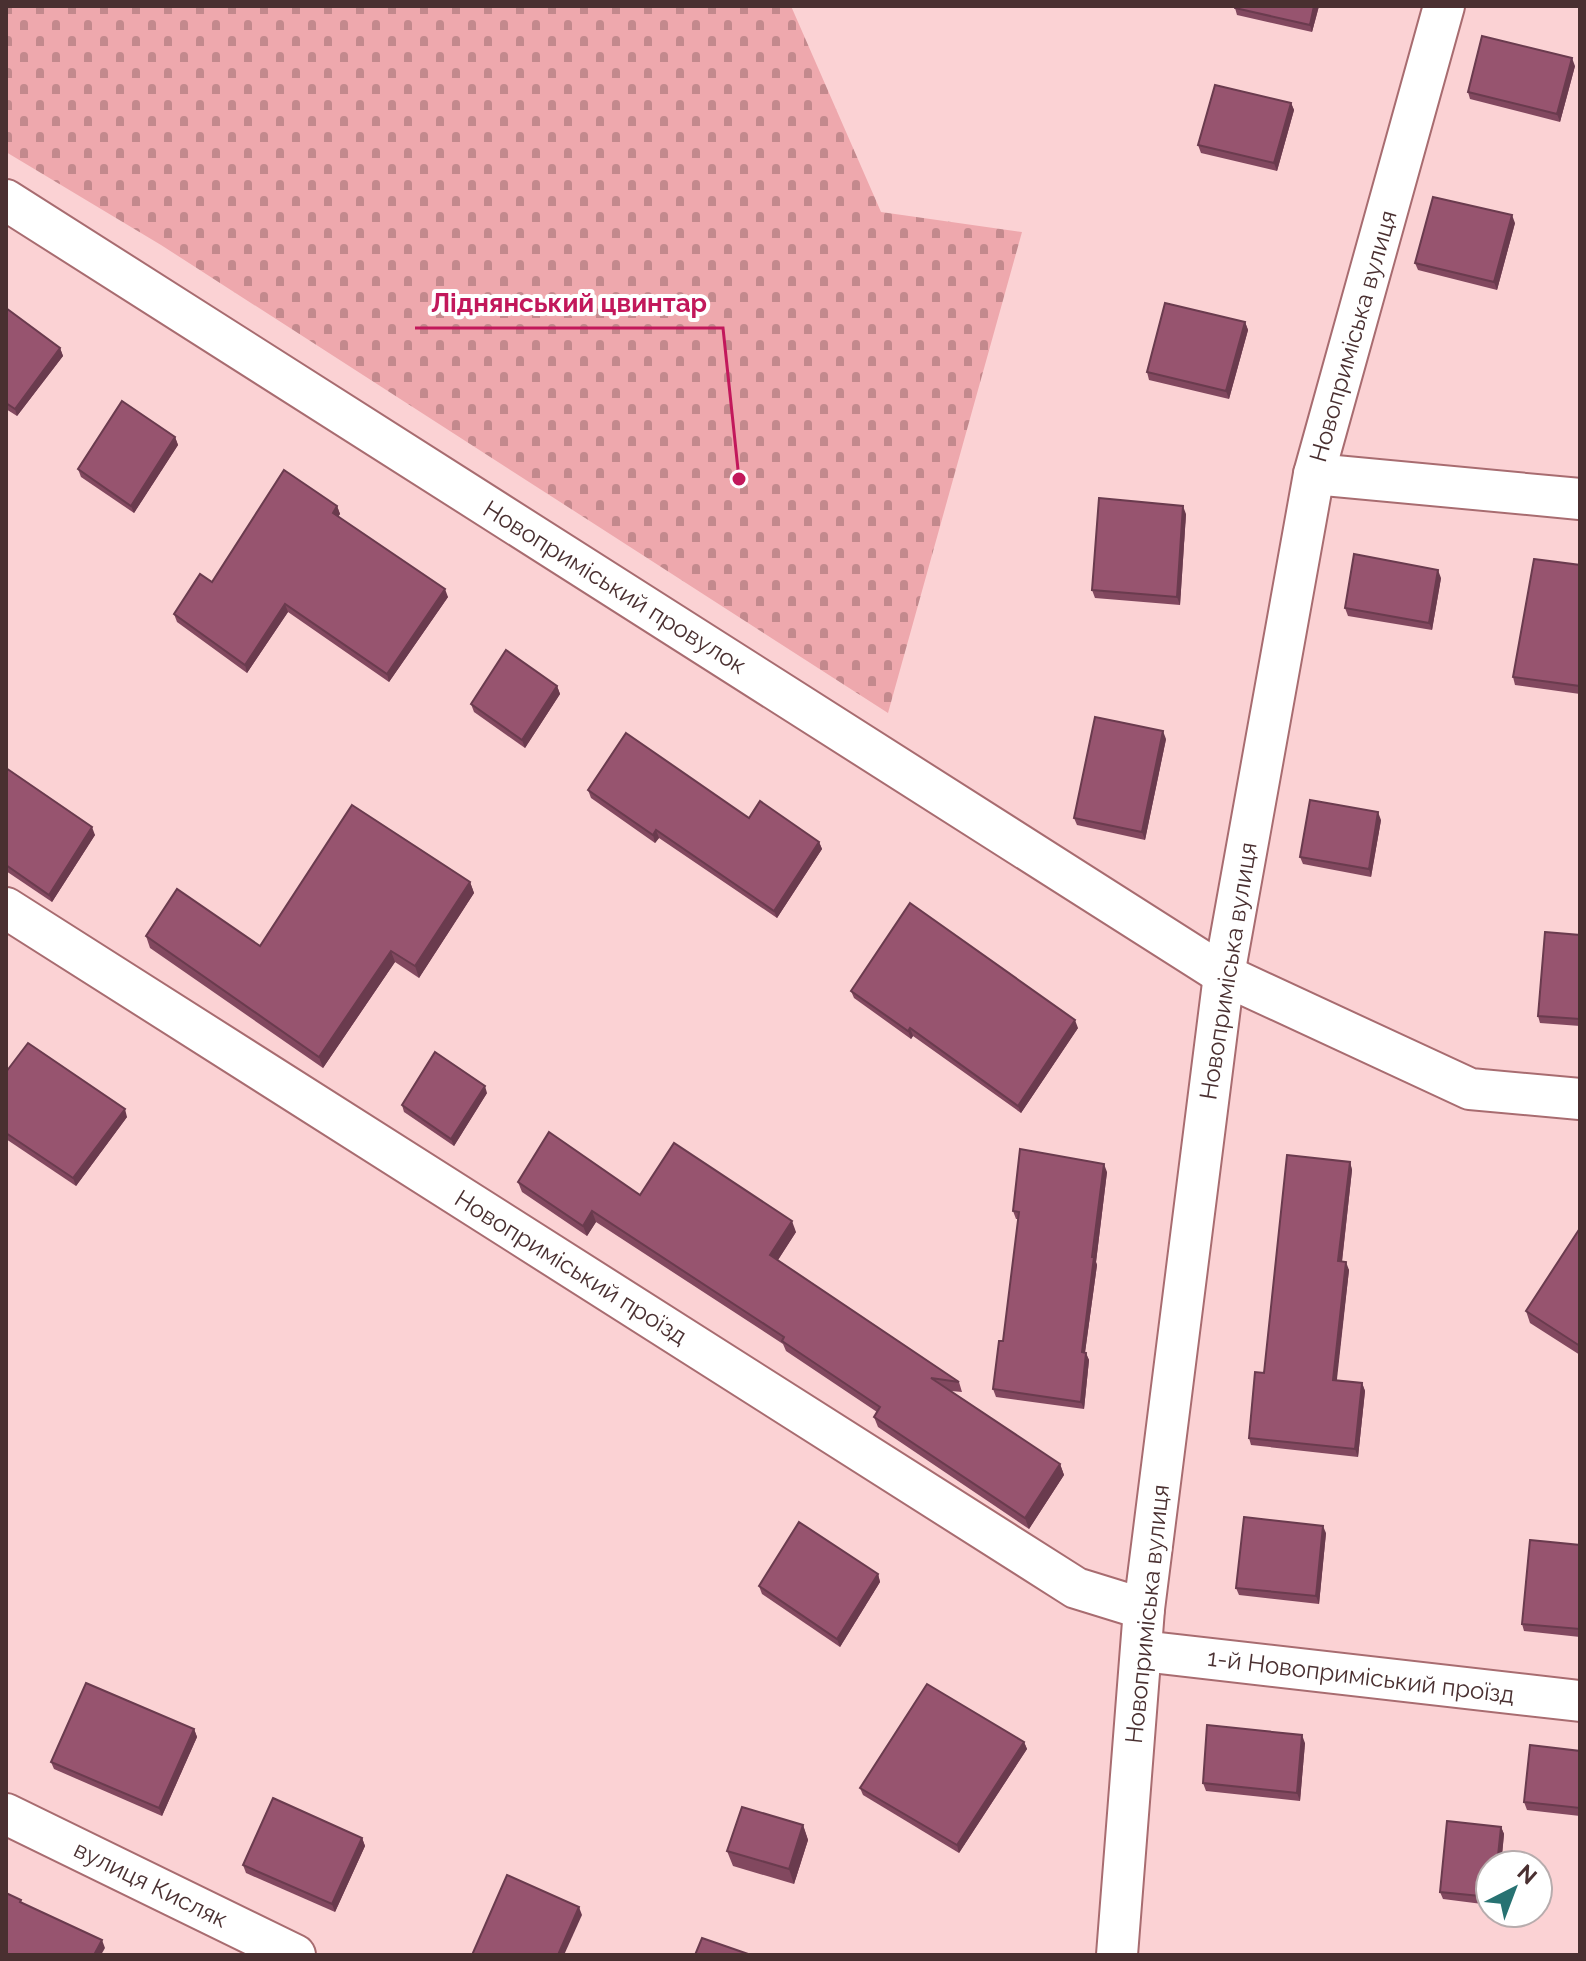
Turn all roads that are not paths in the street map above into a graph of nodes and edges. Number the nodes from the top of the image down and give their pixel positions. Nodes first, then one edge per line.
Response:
1 (1444, 6) edge
2 (6, 200) edge
3 (1314, 474) junction
4 (1580, 499) edge
5 (6, 908) edge
6 (1224, 975) junction
7 (1580, 1099) edge
8 (1144, 1609) junction
9 (1142, 1651) junction
10 (1580, 1701) edge
11 (6, 1814) edge
12 (295, 1955) edge
13 (1117, 1955) edge

1 - 3 street, Новоприміська вулиця
2 - 6 street, Новоприміський провулок
3 - 4 street
3 - 6 street, Новоприміська вулиця
5 - 8 street, Новоприміський проїзд
6 - 7 street
6 - 8 street, Новоприміська вулиця
8 - 9 street, Новоприміська вулиця
9 - 10 street, 1-й Новоприміський проїзд
9 - 13 street, Новоприміська вулиця
11 - 12 street, вулиця Кисляк

